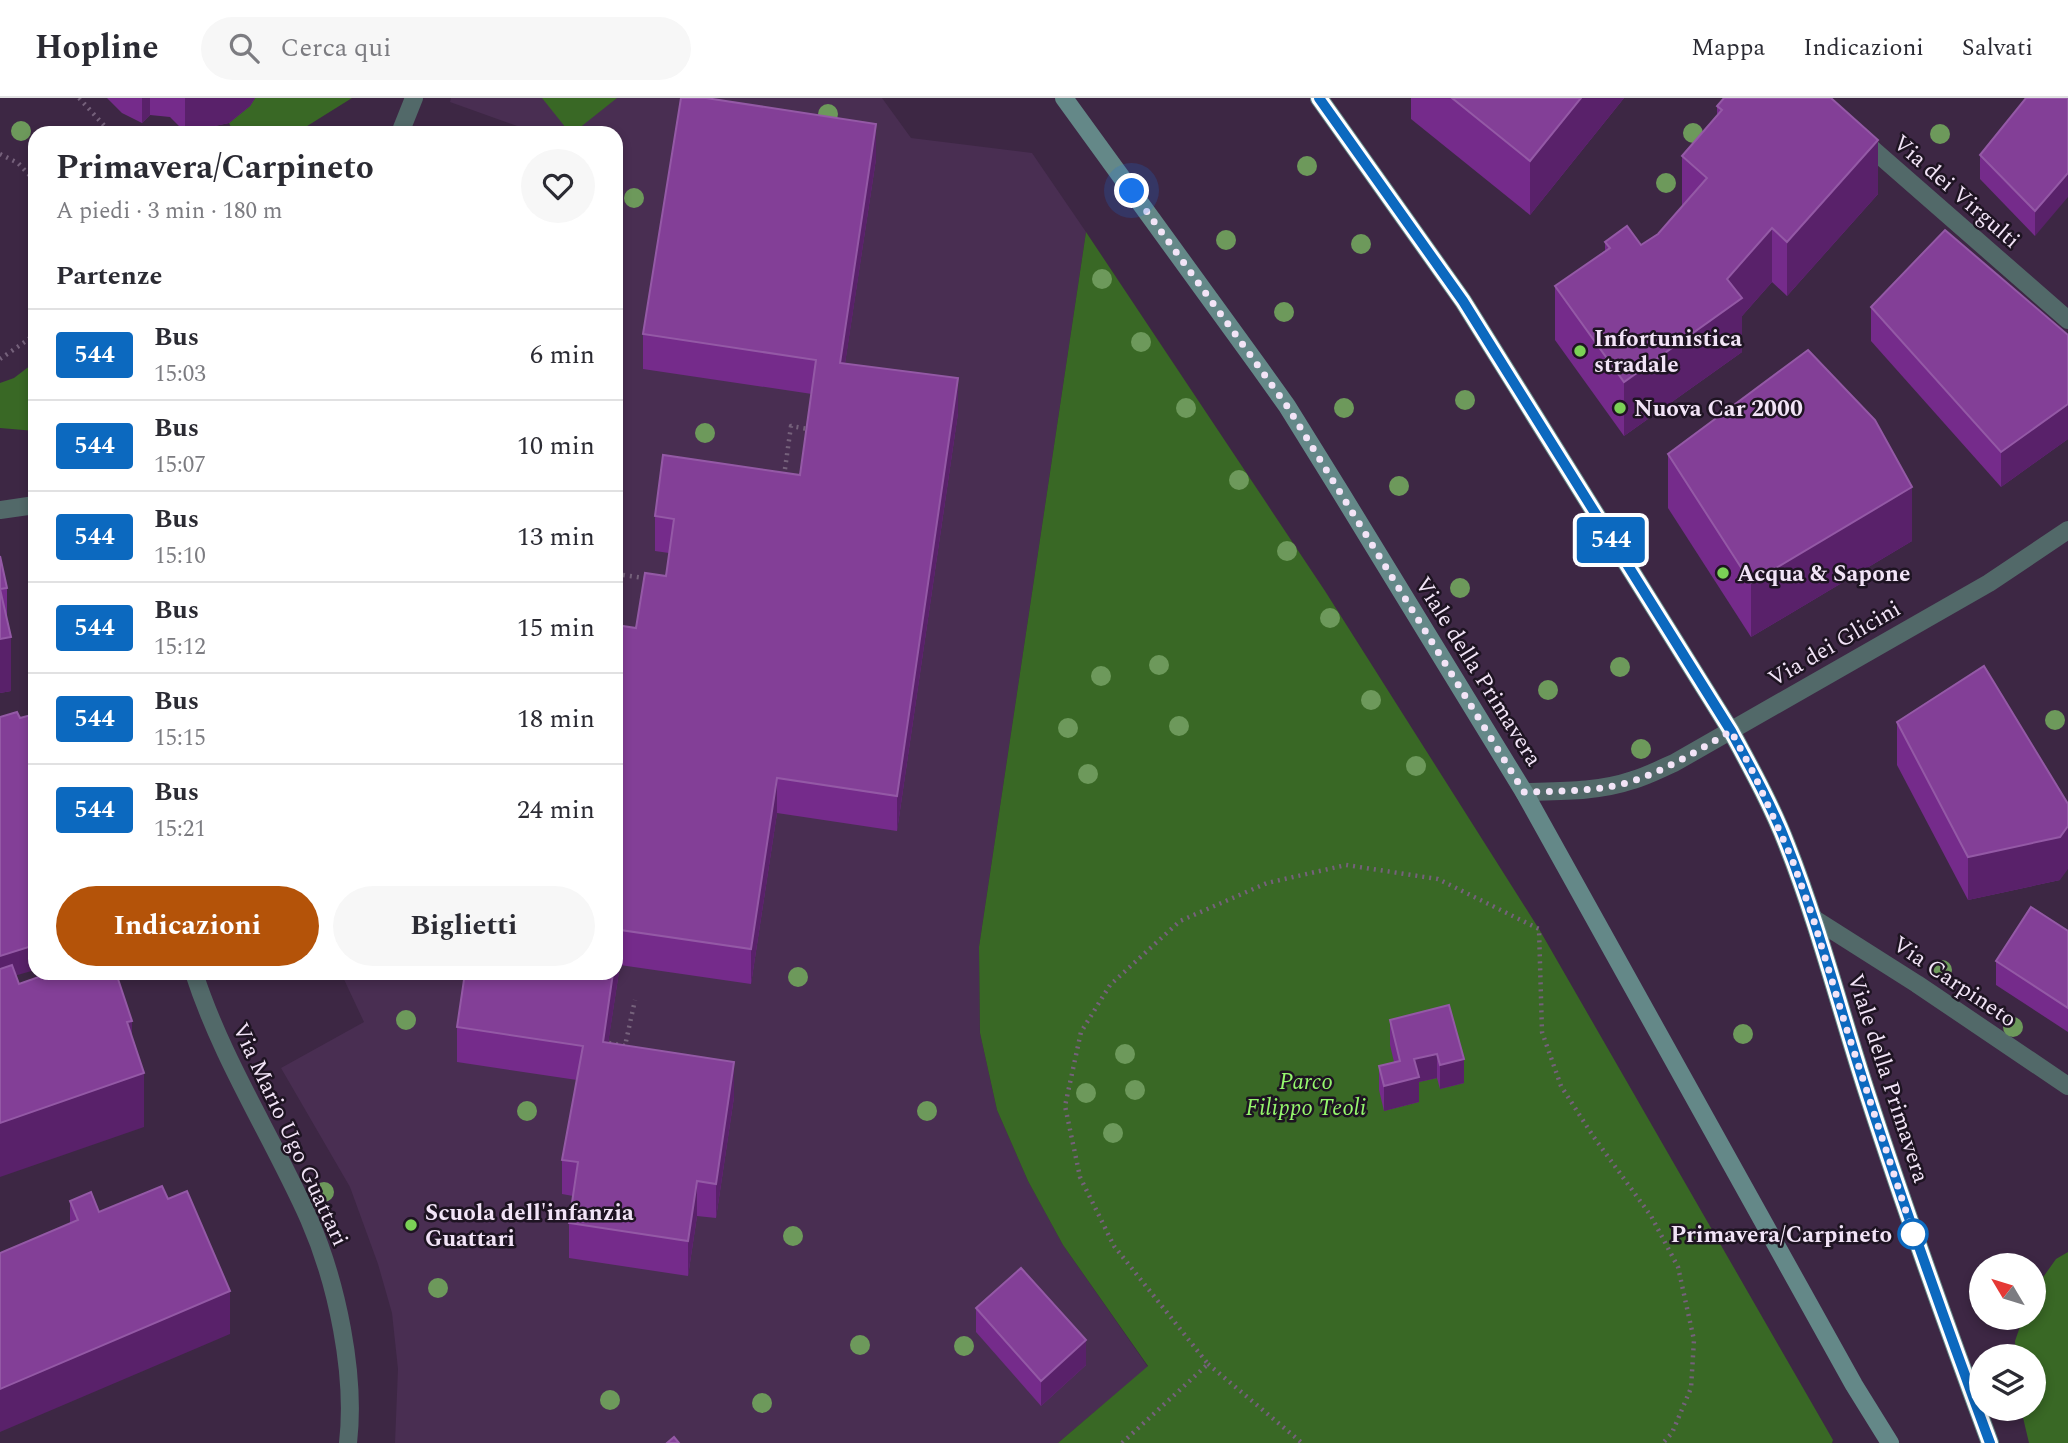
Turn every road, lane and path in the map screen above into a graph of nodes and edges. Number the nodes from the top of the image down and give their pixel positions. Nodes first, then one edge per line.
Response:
1 (79, 98) edge
2 (414, 98) edge
3 (1063, 98) edge
4 (1319, 98) edge
5 (1844, 125) edge
6 (105, 126) edge
7 (404, 126) edge
8 (0, 153) edge
9 (28, 174) edge
10 (2068, 320) edge
11 (28, 340) edge
12 (0, 359) edge
13 (806, 440) edge
14 (783, 480) edge
15 (28, 506) edge
16 (0, 510) edge
17 (2068, 530) edge
18 (623, 575) edge
19 (657, 580) edge
20 (1731, 731) junction
21 (1524, 792) junction
22 (1813, 918) junction
23 (197, 980) edge
24 (635, 1000) dead end
25 (609, 1042) edge
26 (2068, 1086) edge
27 (1208, 1364) junction
28 (348, 1443) edge
29 (1122, 1443) edge
30 (1302, 1443) edge
31 (1664, 1443) edge
32 (1890, 1443) edge
33 (1990, 1443) edge

1 - 6 path
2 - 7 street
3 - 21 main road, Viale della Primavera
4 - 20 main road, Viale della Primavera
5 - 10 street, Via dei Virgulti
8 - 9 path
11 - 12 path
13 - 14 path
15 - 16 street
17 - 20 street, Via dei Glicini
18 - 19 path
20 - 21 street, Via dei Glicini
20 - 22 main road, Viale della Primavera
21 - 32 main road, Viale della Primavera
22 - 26 street, Via Carpineto
22 - 33 main road, Viale della Primavera
23 - 28 street, Via Mario Ugo Guattari
24 - 25 path
27 - 29 path
27 - 30 path
27 - 31 path

